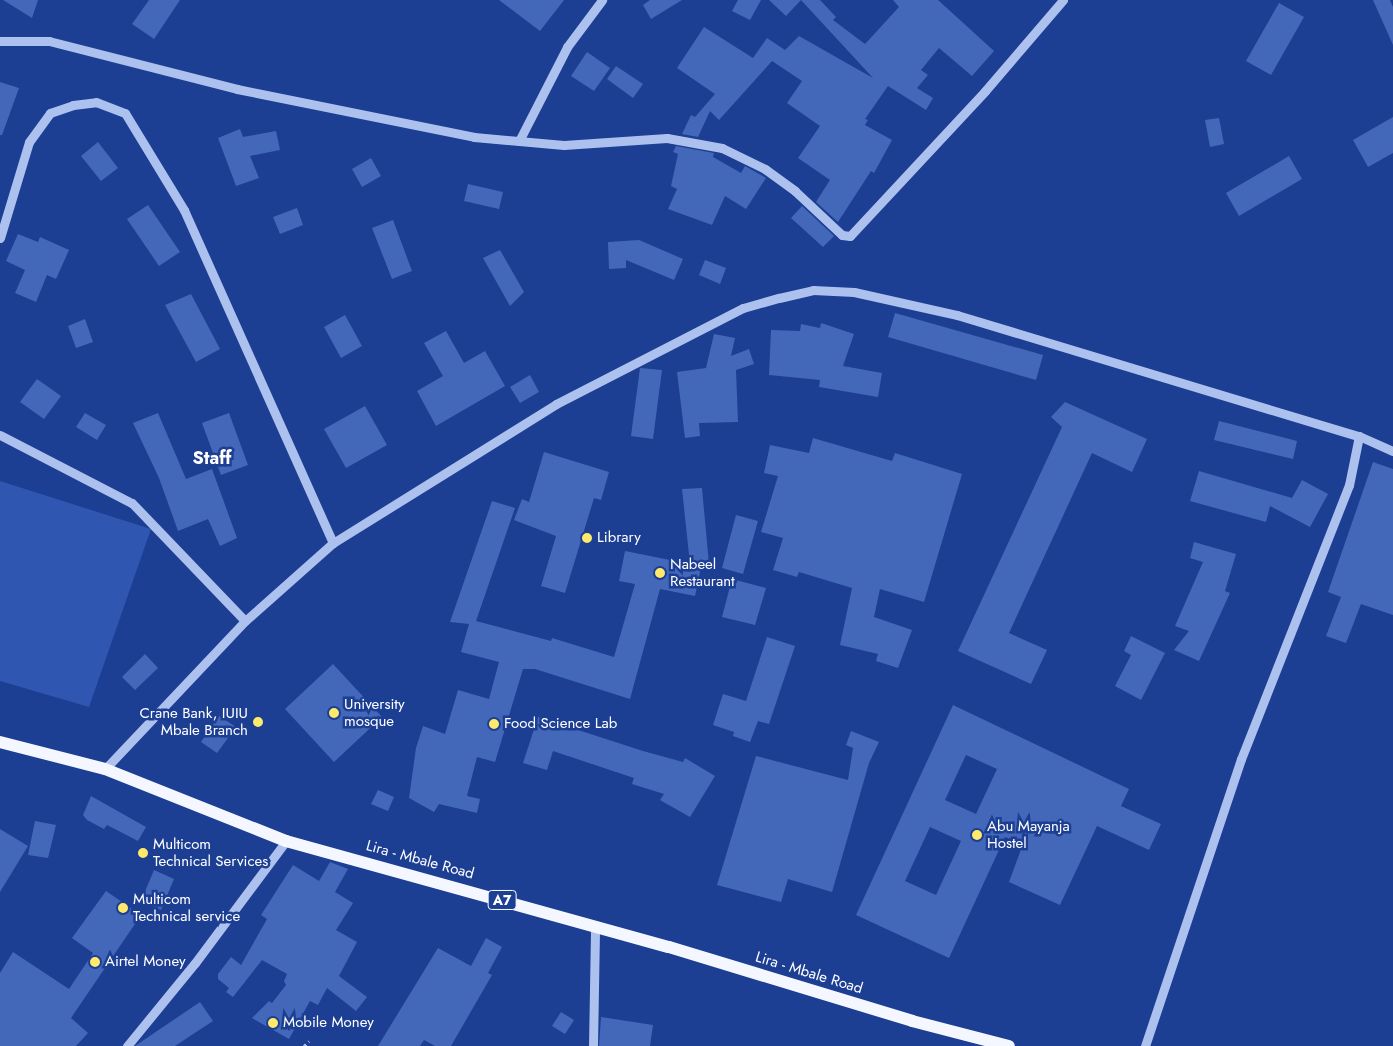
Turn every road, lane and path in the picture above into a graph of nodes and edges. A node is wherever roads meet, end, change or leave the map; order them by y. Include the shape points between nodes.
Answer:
1 (602, 0) edge
2 (1063, 0) edge
3 (0, 40) edge
4 (519, 141) junction
5 (0, 238) edge
6 (0, 435) edge
7 (1359, 436) junction
8 (1393, 451) edge
9 (333, 543) junction
10 (246, 621) junction
11 (0, 742) edge
12 (105, 769) junction
13 (286, 840) junction
14 (595, 927) junction
15 (309, 1041) dead end
16 (127, 1046) edge
17 (304, 1046) edge
18 (593, 1046) edge
19 (1009, 1046) edge
20 (1144, 1046) edge

1 - 4 street via 567,47
2 - 4 street via 985,91 850,236 842,235 795,191 765,169 722,148 666,138 564,145
3 - 4 street via 49,41 237,89 474,137
5 - 9 street via 28,142 50,114 73,105 96,102 125,113 184,210
6 - 10 street via 132,503
7 - 8 street
7 - 9 street via 956,314 854,292 813,290 743,308 556,404
7 - 20 street via 1348,485 1241,759
9 - 10 street
10 - 12 street
11 - 12 main road, Lira - Mbale Road / A7
12 - 13 main road, Lira - Mbale Road / A7
13 - 14 main road, Lira - Mbale Road / A7
13 - 16 street via 195,963
14 - 18 street
14 - 19 main road, Lira - Mbale Road / A7 via 912,1021
15 - 17 path

